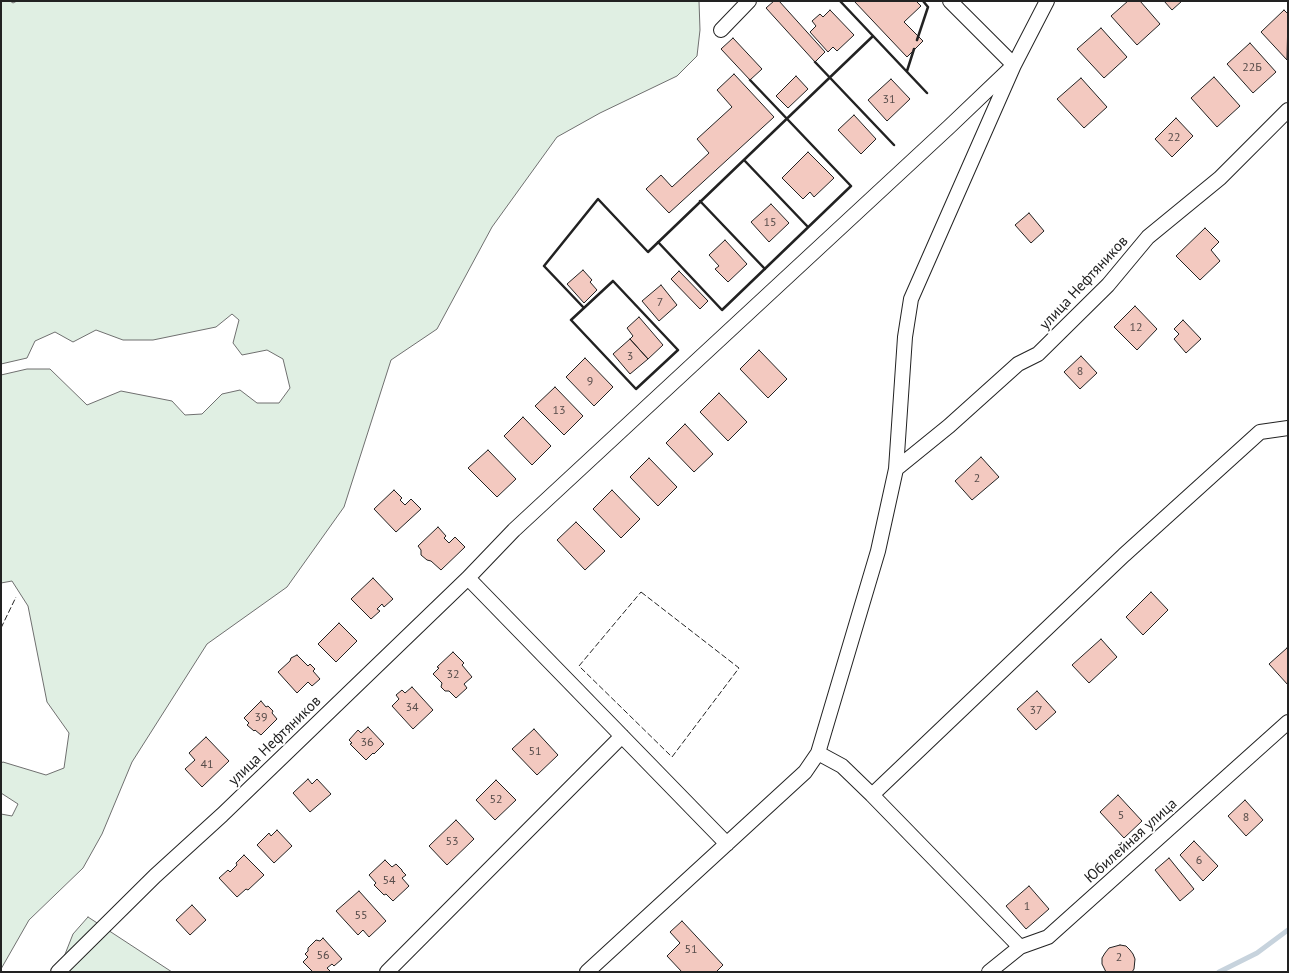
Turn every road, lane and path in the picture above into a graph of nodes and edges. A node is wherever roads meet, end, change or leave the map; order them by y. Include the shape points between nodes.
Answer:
1 (749, 1) edge
2 (950, 1) edge
3 (1048, 1) edge
4 (721, 30) dead end
5 (1014, 65) junction
6 (1288, 110) edge
7 (1288, 428) edge
8 (896, 469) junction
9 (468, 578) junction
10 (1288, 722) edge
11 (622, 736) junction
12 (818, 753) junction
13 (872, 795) junction
14 (727, 844) junction
15 (1020, 947) junction
16 (58, 972) edge
17 (387, 972) edge
18 (587, 972) edge
19 (989, 972) edge

1 - 4 street
2 - 5 street
3 - 5 street
5 - 8 street via 911,299 905,337
5 - 9 street, улица Нефтяников via 514,530
6 - 8 street, улица Нефтяников via 1220,178 1148,237 1108,285 1038,354 1018,364
7 - 13 street via 1260,432 1124,555
8 - 12 street via 878,551
9 - 11 street
9 - 16 street, улица Нефтяников
10 - 15 street, Юбилейная улица via 1048,937
11 - 14 street
11 - 17 street
12 - 13 street via 842,766
12 - 14 street via 805,772
13 - 15 street
14 - 18 street
15 - 19 street, Юбилейная улица

